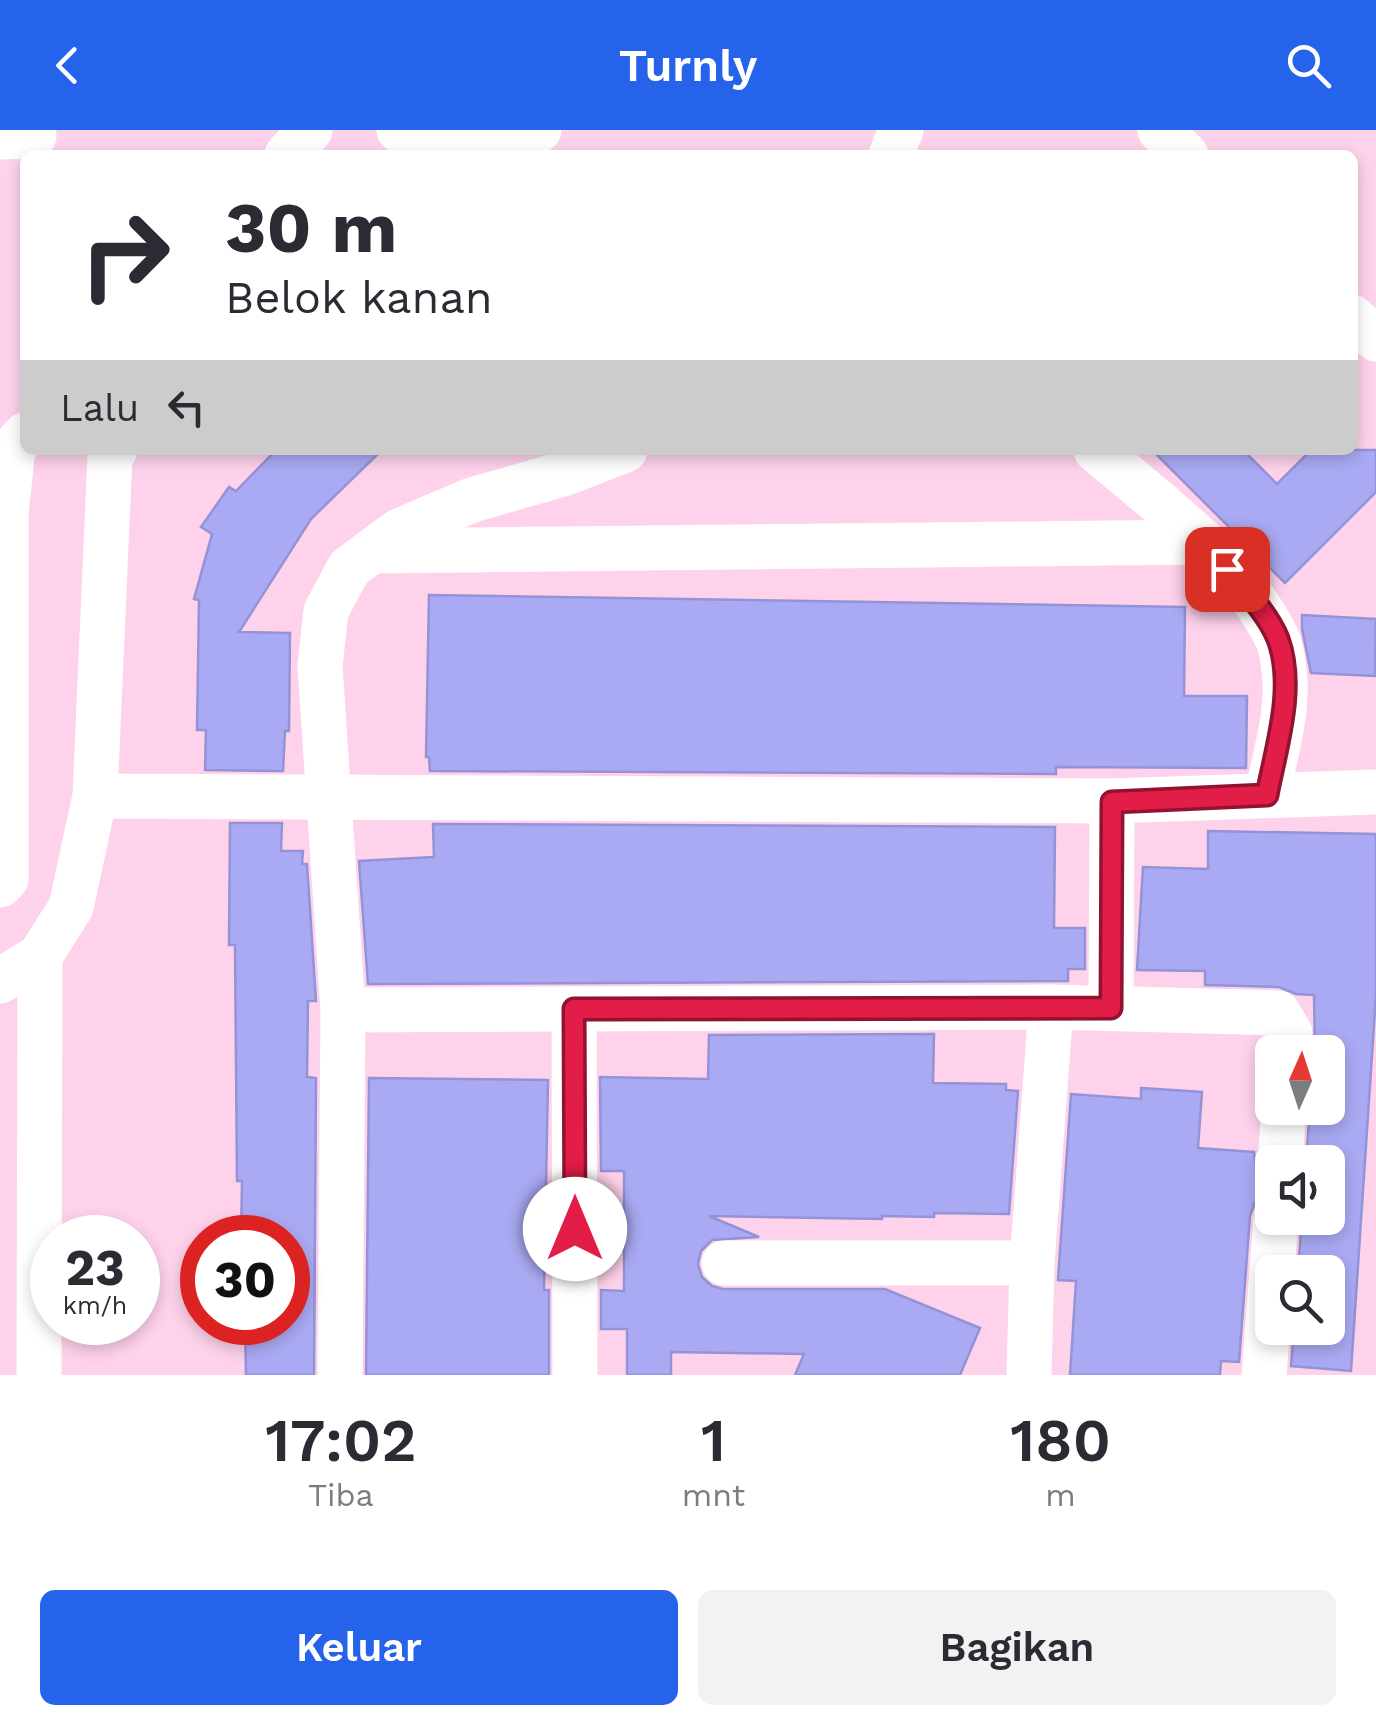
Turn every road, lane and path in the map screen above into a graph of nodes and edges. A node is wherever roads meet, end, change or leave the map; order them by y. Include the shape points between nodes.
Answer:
1 (310, 130) edge
2 (539, 130) edge
3 (1160, 130) edge
4 (407, 142) edge
5 (292, 150) edge
6 (1181, 150) edge
7 (1358, 322) edge
8 (1376, 340) edge
9 (20, 440) edge
10 (110, 455) edge
11 (612, 455) edge
12 (1102, 455) edge
13 (1204, 542) junction
14 (372, 551) junction
15 (1376, 792) edge
16 (1267, 795) junction
17 (95, 796) junction
18 (331, 799) junction
19 (1112, 802) junction
20 (0, 885) edge
21 (40, 956) junction
22 (0, 981) edge
23 (1051, 1007) junction
24 (1111, 1008) junction
25 (574, 1009) junction
26 (342, 1010) junction
27 (1290, 1035) edge
28 (1275, 1235) edge
29 (724, 1263) dead end
30 (1032, 1264) junction
31 (39, 1375) edge
32 (340, 1375) edge
33 (576, 1375) edge
34 (1029, 1375) edge
35 (1264, 1375) edge

1 - 5 street
2 - 4 street via 473,146
3 - 6 street
7 - 8 street
9 - 20 street via 13,448 6,514 6,879
10 - 17 street
11 - 14 street via 472,500 399,531
12 - 13 street
13 - 14 street
13 - 16 street via 1278,638 1284,707
14 - 18 street via 348,568 326,611 320,666
15 - 16 street
16 - 19 street
17 - 18 street
17 - 21 street via 71,906
18 - 19 street
18 - 26 street
19 - 24 street
21 - 22 street
21 - 31 street
23 - 24 street
23 - 25 street
23 - 30 street
24 - 27 street via 1278,1013
25 - 26 street
25 - 33 street
26 - 32 street
28 - 35 street
29 - 30 street
30 - 34 street

